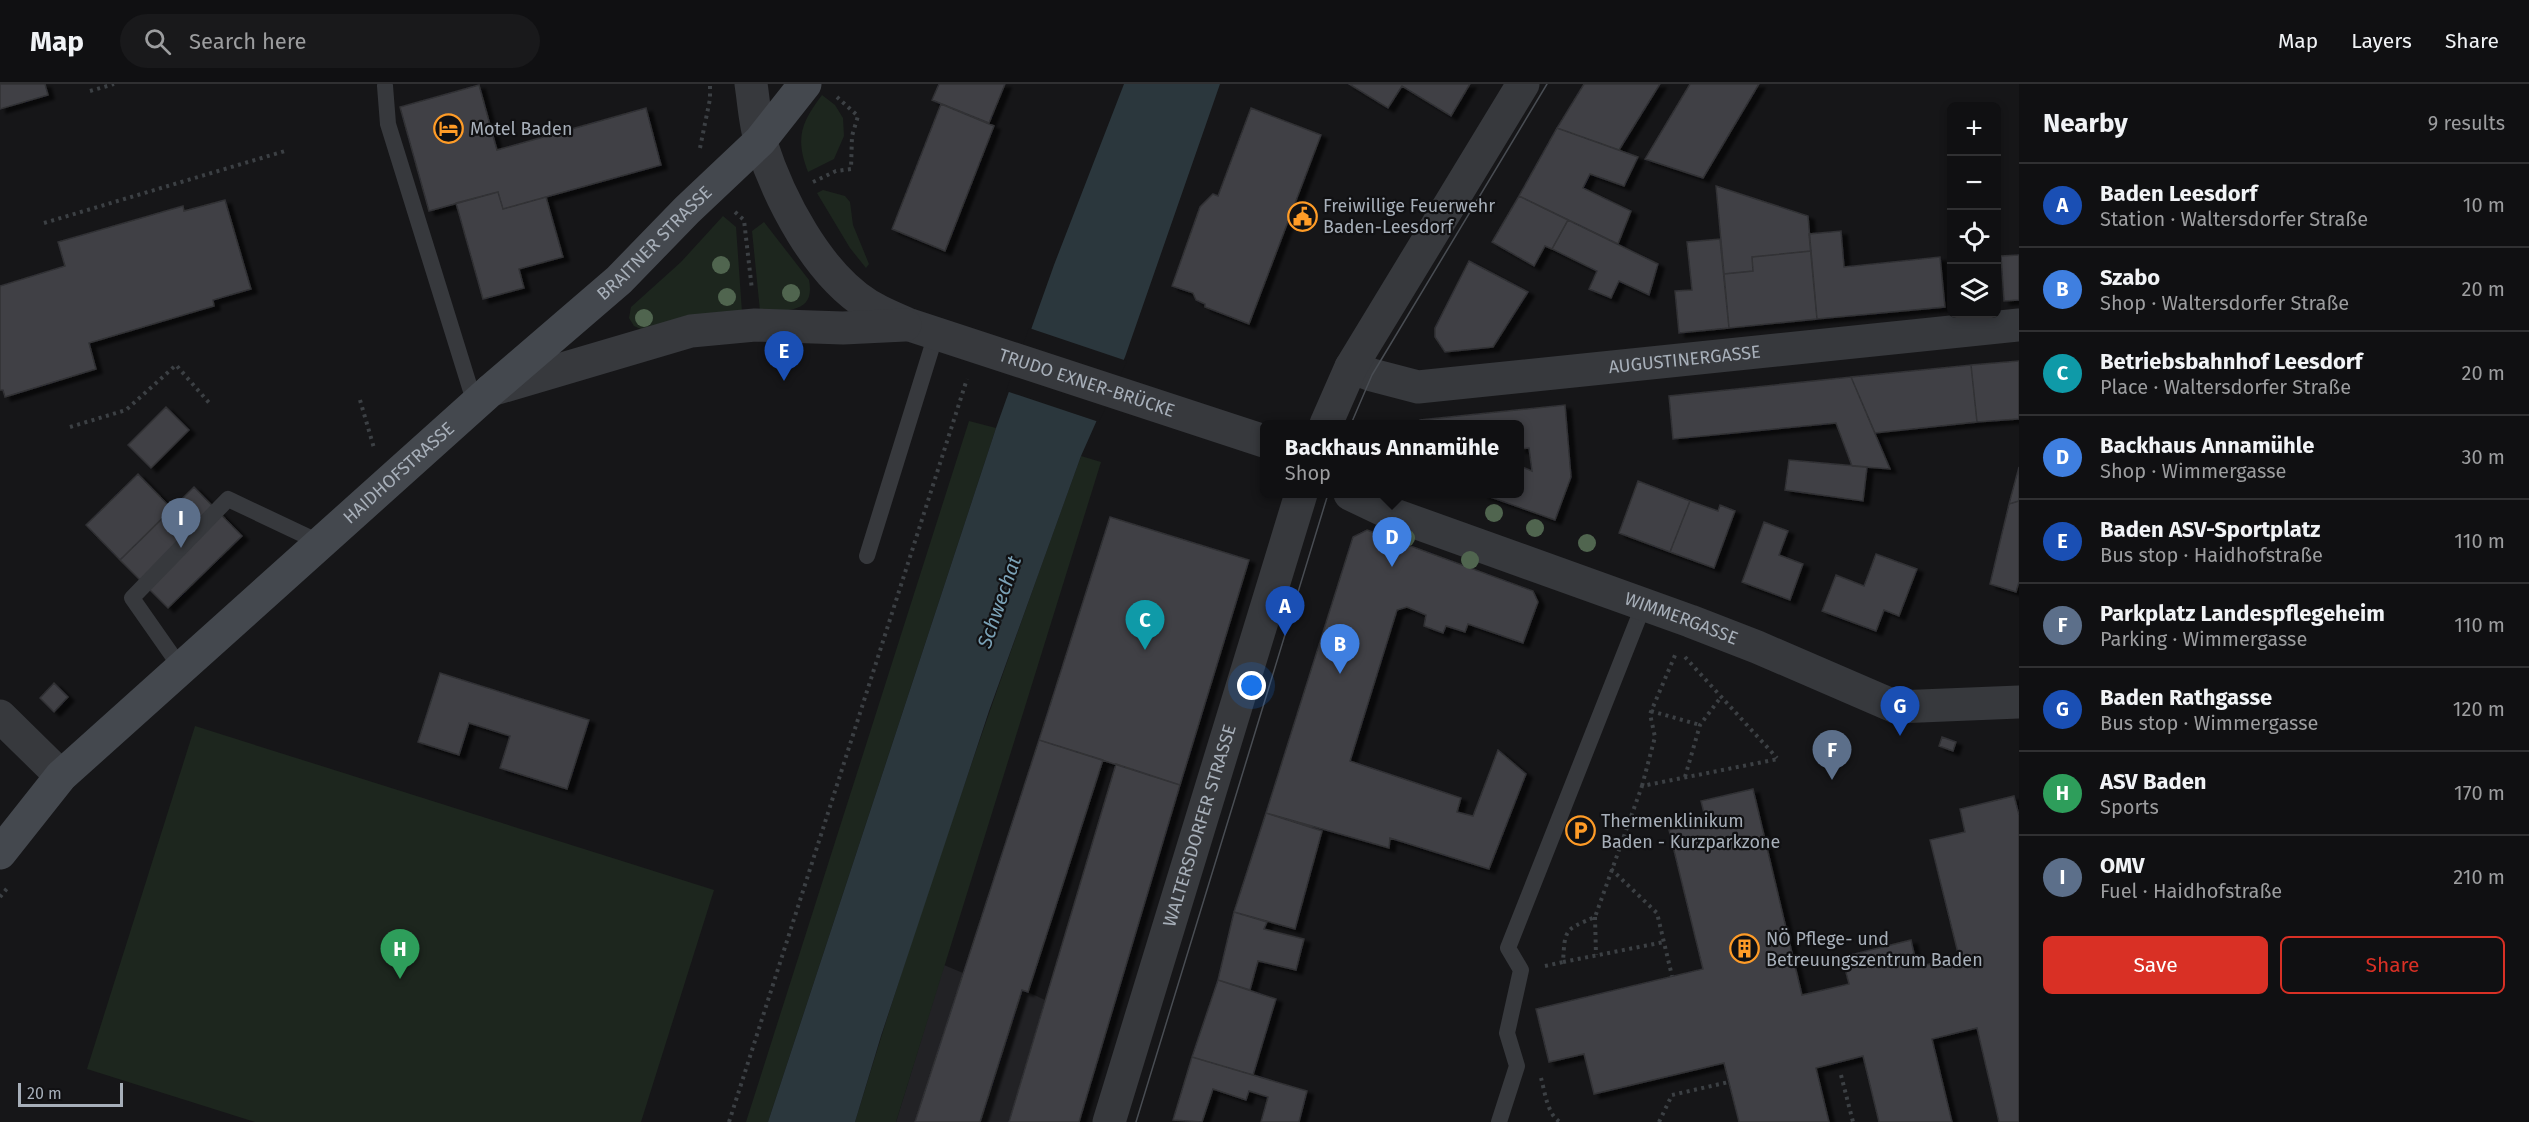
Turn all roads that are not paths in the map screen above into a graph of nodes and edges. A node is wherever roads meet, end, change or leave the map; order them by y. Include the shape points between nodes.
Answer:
1 (751, 84) edge
2 (1523, 84) edge
3 (385, 86) dead end
4 (817, 87) edge
5 (760, 141) junction
6 (2019, 325) edge
7 (923, 330) junction
8 (1352, 367) junction
9 (483, 397) junction
10 (1328, 420) edge
11 (1260, 440) edge
12 (1300, 498) edge
13 (1358, 498) edge
14 (321, 543) junction
15 (867, 556) dead end
16 (1644, 604) junction
17 (181, 668) junction
18 (2019, 702) edge
19 (0, 716) edge
20 (61, 776) junction
21 (0, 853) edge
22 (1109, 1122) edge
23 (1498, 1122) edge

1 - 5 street
2 - 8 street
3 - 9 lane via 388,124
4 - 5 main road, BRAITNER STRASSE
5 - 7 street via 783,197 805,237 833,275 868,305
5 - 9 main road, BRAITNER STRASSE via 619,280
6 - 8 street, AUGUSTINERGASSE via 1418,387
7 - 9 street, HAIDHOFSTRASSE via 755,325 691,331
7 - 11 street, TRUDO EXNER-BRÜCKE
7 - 15 lane
8 - 10 street
9 - 14 main road, HAIDHOFSTRASSE
12 - 22 street, WALTERSDORFER STRASSE
13 - 16 street, WIMMERGASSE via 1392,514
14 - 17 main road, HAIDHOFSTRASSE
14 - 17 lane via 228,499 132,598
16 - 18 street, WIMMERGASSE via 1896,707
16 - 23 lane via 1508,948 1521,970 1507,1033 1517,1066
17 - 20 main road, HAIDHOFSTRASSE
19 - 20 street
20 - 21 main road, HAIDHOFSTRASSE

